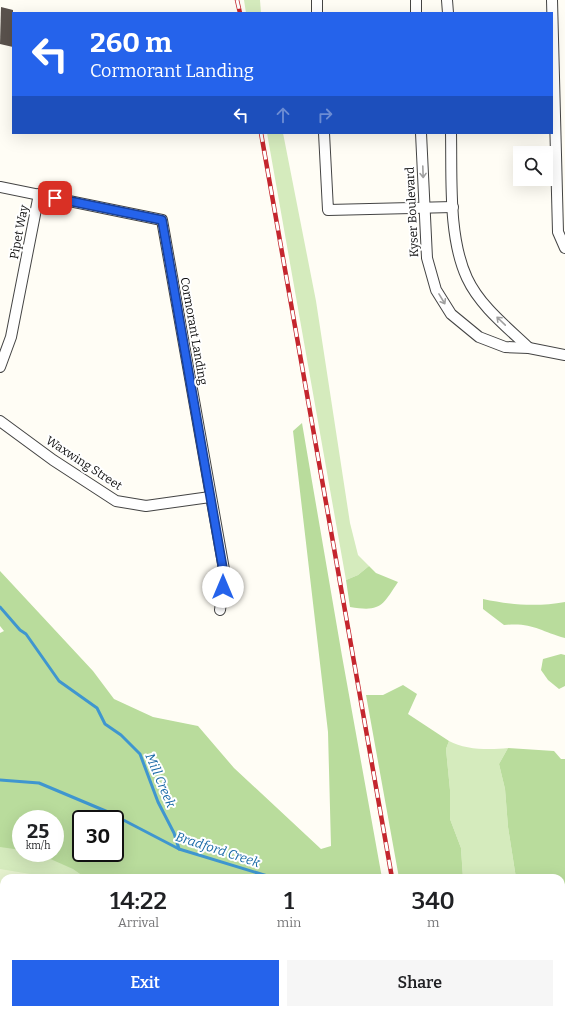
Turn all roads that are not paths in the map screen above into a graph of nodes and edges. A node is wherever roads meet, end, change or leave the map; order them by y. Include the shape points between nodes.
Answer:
1 (317, 0) edge
2 (416, 0) edge
3 (447, 0) edge
4 (552, 0) edge
5 (317, 12) edge
6 (416, 12) edge
7 (448, 12) edge
8 (552, 12) edge
9 (553, 39) edge
10 (324, 134) edge
11 (421, 134) edge
12 (451, 134) edge
13 (0, 187) edge
14 (39, 194) junction
15 (425, 206) junction
16 (453, 207) junction
17 (565, 248) edge
18 (529, 348) junction
19 (565, 355) edge
20 (0, 367) edge
21 (0, 421) edge
22 (210, 497) junction
23 (220, 610) dead end

1 - 5 street
2 - 6 street
3 - 7 street
4 - 8 street
9 - 17 street via 558,232
10 - 15 street via 328,210
11 -> 15 street, Kyser Boulevard
12 - 16 street
13 - 14 street, Cormorant Landing
14 - 20 street, Pipet Way via 11,337
14 - 22 street, Cormorant Landing via 162,220
15 - 16 street
15 -> 18 street, Kyser Boulevard via 427,258 436,290 451,314 479,337 505,347
18 -> 16 street via 484,304 467,278 457,244
18 - 19 street, Kyser Boulevard
21 - 22 street, Waxwing Street via 53,460 116,501 146,506
22 - 23 street, Cormorant Landing via 224,575

